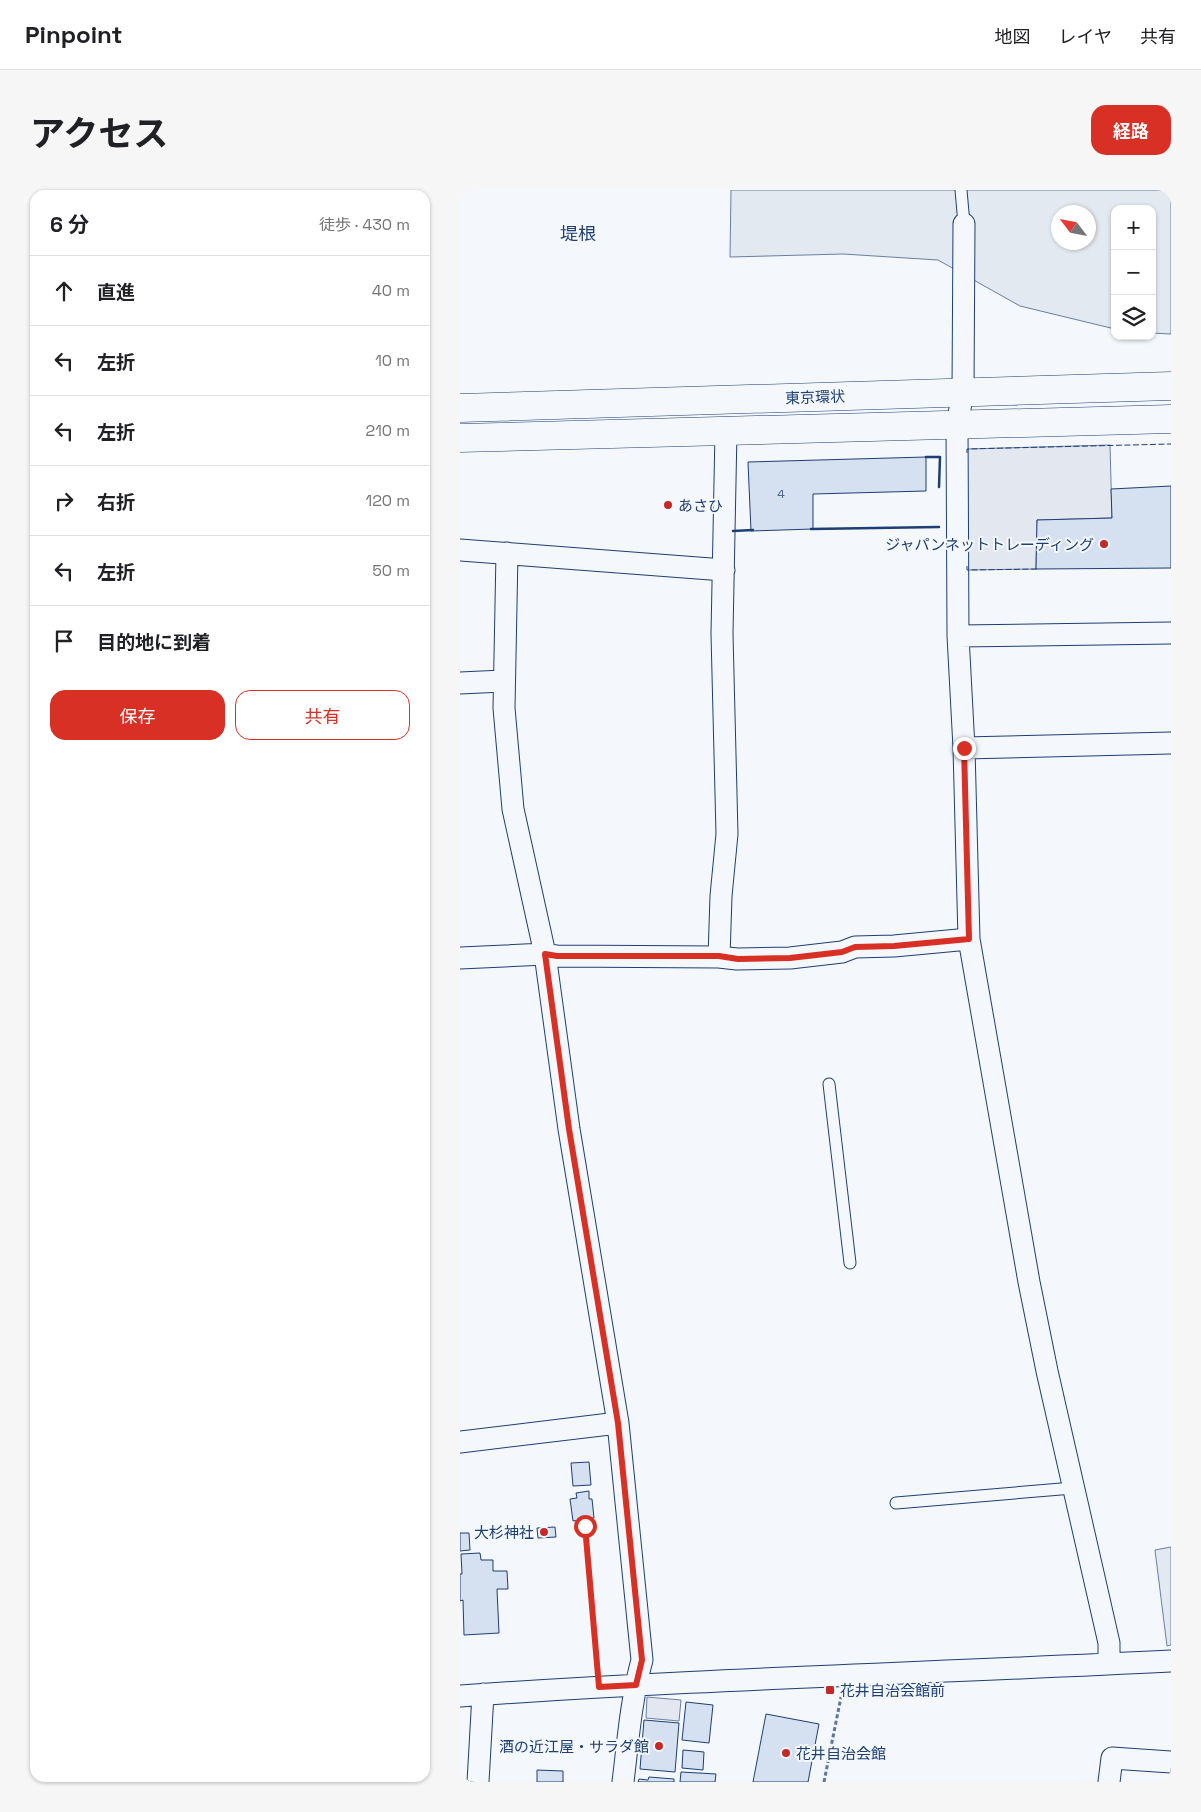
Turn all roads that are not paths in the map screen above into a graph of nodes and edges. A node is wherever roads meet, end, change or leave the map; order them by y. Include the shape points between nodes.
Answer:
1 (961, 190) edge
2 (964, 224) joint
3 (1171, 386) edge
4 (964, 392) junction
5 (460, 408) edge
6 (1171, 419) edge
7 (957, 425) junction
8 (726, 431) junction
9 (460, 438) edge
10 (460, 550) edge
11 (507, 553) junction
12 (724, 570) junction
13 (1171, 633) edge
14 (958, 636) junction
15 (503, 680) junction
16 (460, 683) edge
17 (1171, 743) edge
18 (964, 748) junction
19 (969, 939) junction
20 (545, 954) junction
21 (719, 956) junction
22 (460, 958) edge
23 (829, 1084) dead end
24 (850, 1263) dead end
25 (618, 1423) junction
26 (460, 1442) edge
27 (1073, 1488) junction
28 (896, 1503) dead end
29 (1171, 1661) edge
30 (1109, 1664) junction
31 (636, 1685) junction
32 (483, 1694) junction
33 (460, 1696) edge
34 (1171, 1762) edge
35 (478, 1782) edge
36 (623, 1782) edge
37 (1109, 1782) edge

1 - 2 lane
2 - 4 street
3 - 4 highway, 東京環状
4 - 5 highway, 東京環状
4 - 7 street
6 - 7 highway
7 - 8 highway
7 - 14 street
8 - 9 highway
8 - 12 street
10 - 11 street
11 - 12 street
11 - 15 street
12 - 21 street via 722,634 727,834
13 - 14 street
14 - 18 street
15 - 16 street
15 - 20 street via 513,808
17 - 18 street
18 - 19 street
19 - 21 street via 855,947 842,952 790,958
19 - 27 street via 1029,1282
20 - 21 street
20 - 22 street
20 - 25 street via 569,1129
23 - 24 lane
25 - 26 street
25 - 31 street via 642,1660
27 - 28 lane
27 - 30 street via 1109,1643
29 - 30 street
30 - 31 street
31 - 32 street
31 - 36 street
32 - 33 street
32 - 35 street
34 - 37 street via 1112,1758

